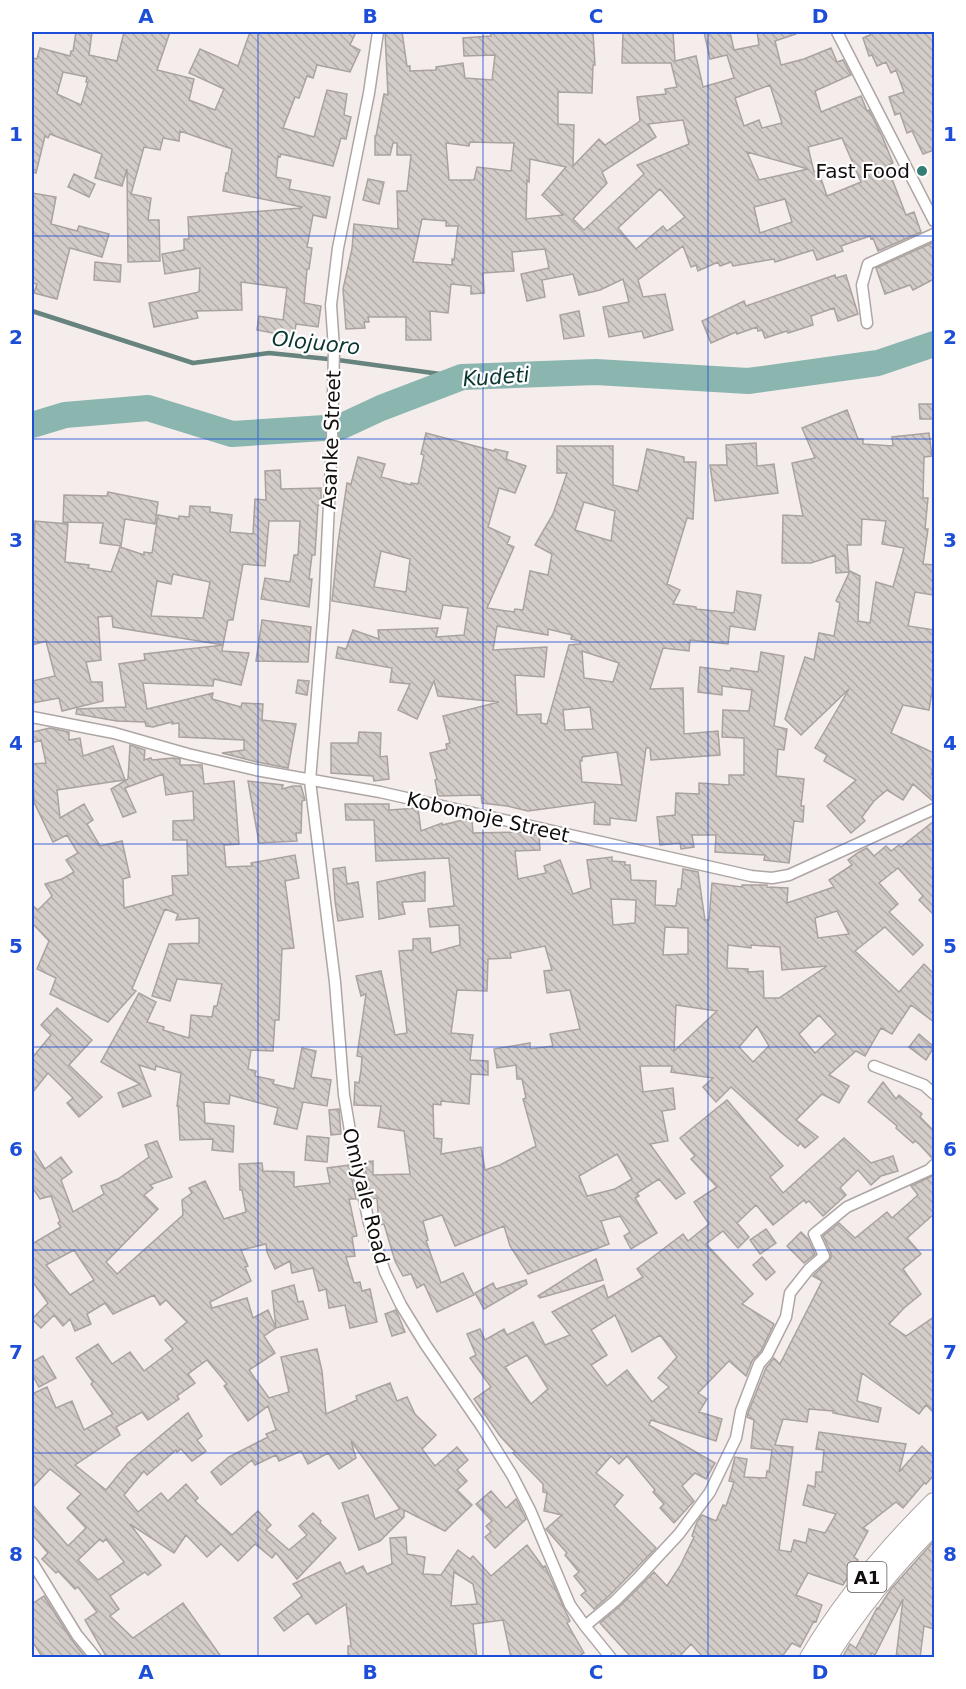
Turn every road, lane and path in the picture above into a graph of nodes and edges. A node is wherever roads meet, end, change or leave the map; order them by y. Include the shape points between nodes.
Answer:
1 (378, 32) edge
2 (837, 32) edge
3 (934, 221) edge
4 (934, 234) edge
5 (867, 323) dead end
6 (32, 717) edge
7 (310, 781) junction
8 (934, 809) edge
9 (874, 1066) dead end
10 (934, 1094) edge
11 (934, 1165) edge
12 (934, 1503) edge
13 (934, 1524) edge
14 (32, 1562) edge
15 (585, 1626) junction
16 (96, 1658) edge
17 (611, 1658) edge
18 (810, 1658) edge
19 (826, 1658) edge

1 - 7 street, Asanke Street via 331,305 332,442
2 - 3 street
4 - 5 street via 868,264 862,285
6 - 7 street, Kobomoje Street
7 - 8 street, Kobomoje Street via 380,792 772,878 789,875
7 - 15 street, Omiyale Road via 335,982 344,1095 369,1222 385,1272 425,1344 512,1475 570,1605
9 - 10 street via 924,1085
11 - 15 street via 848,1207 814,1234 824,1257 790,1293 786,1317 759,1364 741,1411 736,1438 710,1492 679,1534 639,1577
12 - 18 highway, A1 via 835,1617
13 - 19 highway, A1 via 887,1574
14 - 16 street via 77,1635
15 - 17 street, Omiyale Road

